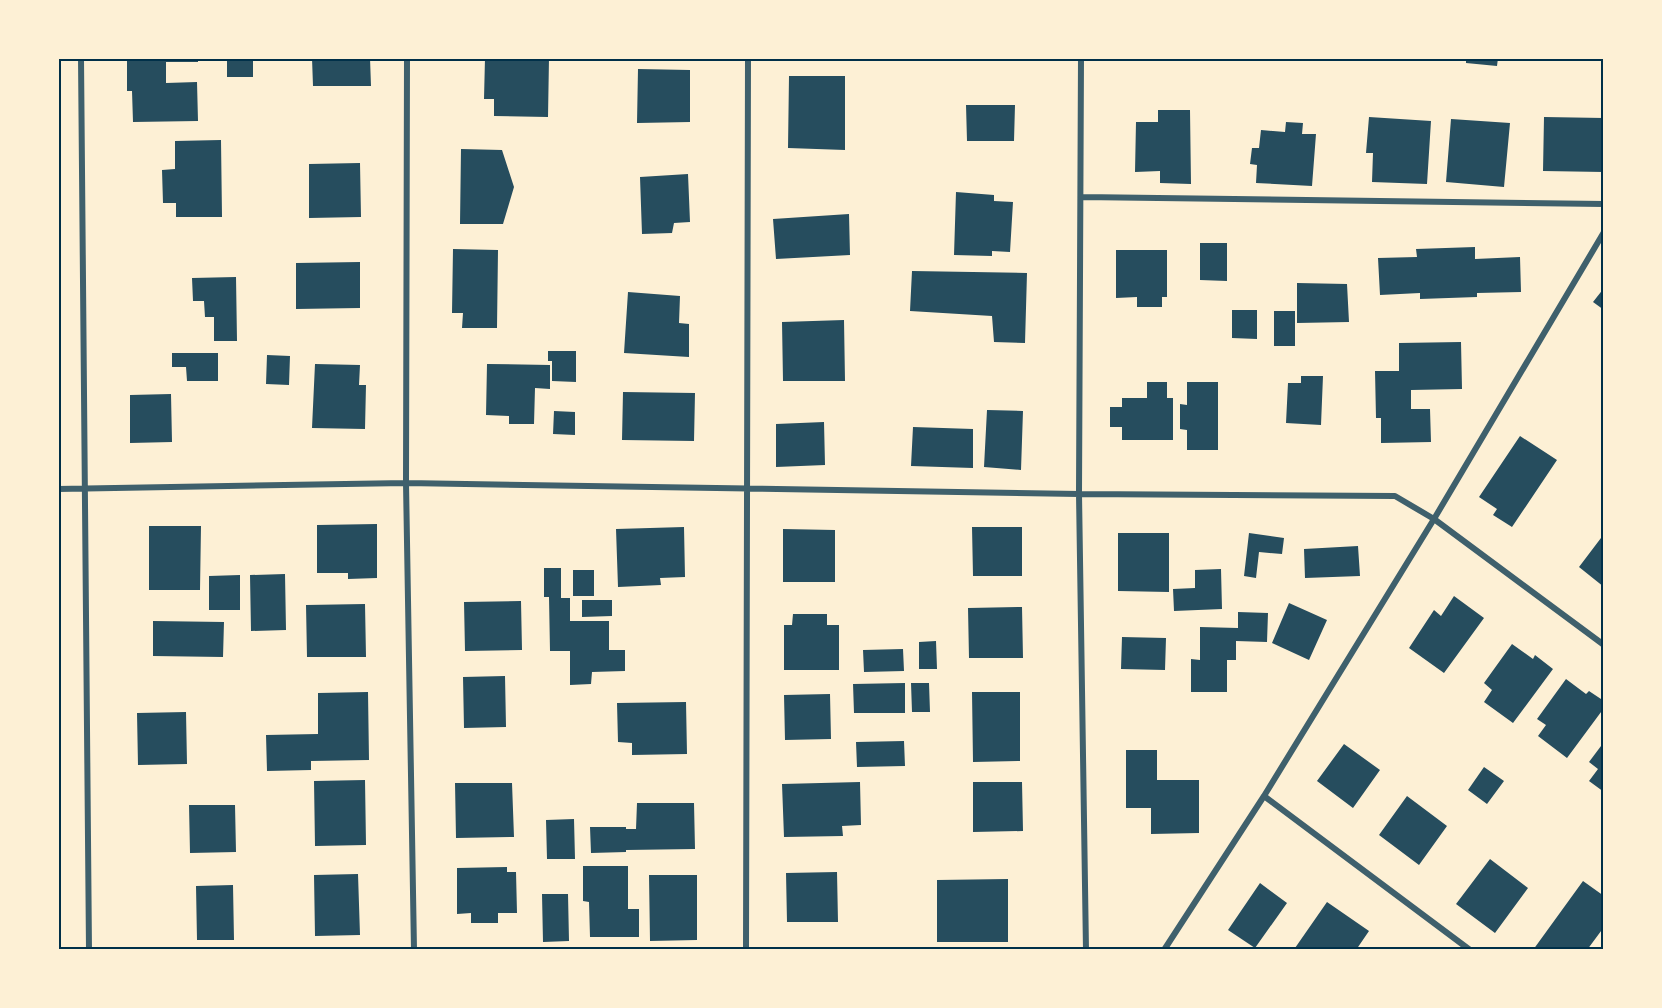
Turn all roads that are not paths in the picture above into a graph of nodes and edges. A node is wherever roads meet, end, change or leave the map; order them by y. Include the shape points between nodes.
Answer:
1 (81, 58) edge
2 (407, 58) edge
3 (748, 58) edge
4 (1082, 58) edge
5 (1082, 197) junction
6 (1604, 204) edge
7 (1604, 232) edge
8 (406, 483) junction
9 (746, 488) junction
10 (58, 489) edge
11 (86, 489) junction
12 (1079, 494) junction
13 (1434, 519) junction
14 (1604, 645) edge
15 (1264, 796) junction
16 (89, 950) edge
17 (414, 950) edge
18 (746, 950) edge
19 (1086, 950) edge
20 (1164, 950) edge
21 (1470, 950) edge

1 - 11 street
2 - 8 street
3 - 9 street
4 - 5 street
5 - 6 street
5 - 12 street
7 - 13 street
8 - 9 street
8 - 11 street
8 - 17 street
9 - 12 street
9 - 18 street
10 - 11 street
11 - 16 street
12 - 13 street via 1395,495
12 - 19 street
13 - 14 street
13 - 15 street
15 - 20 street
15 - 21 street

